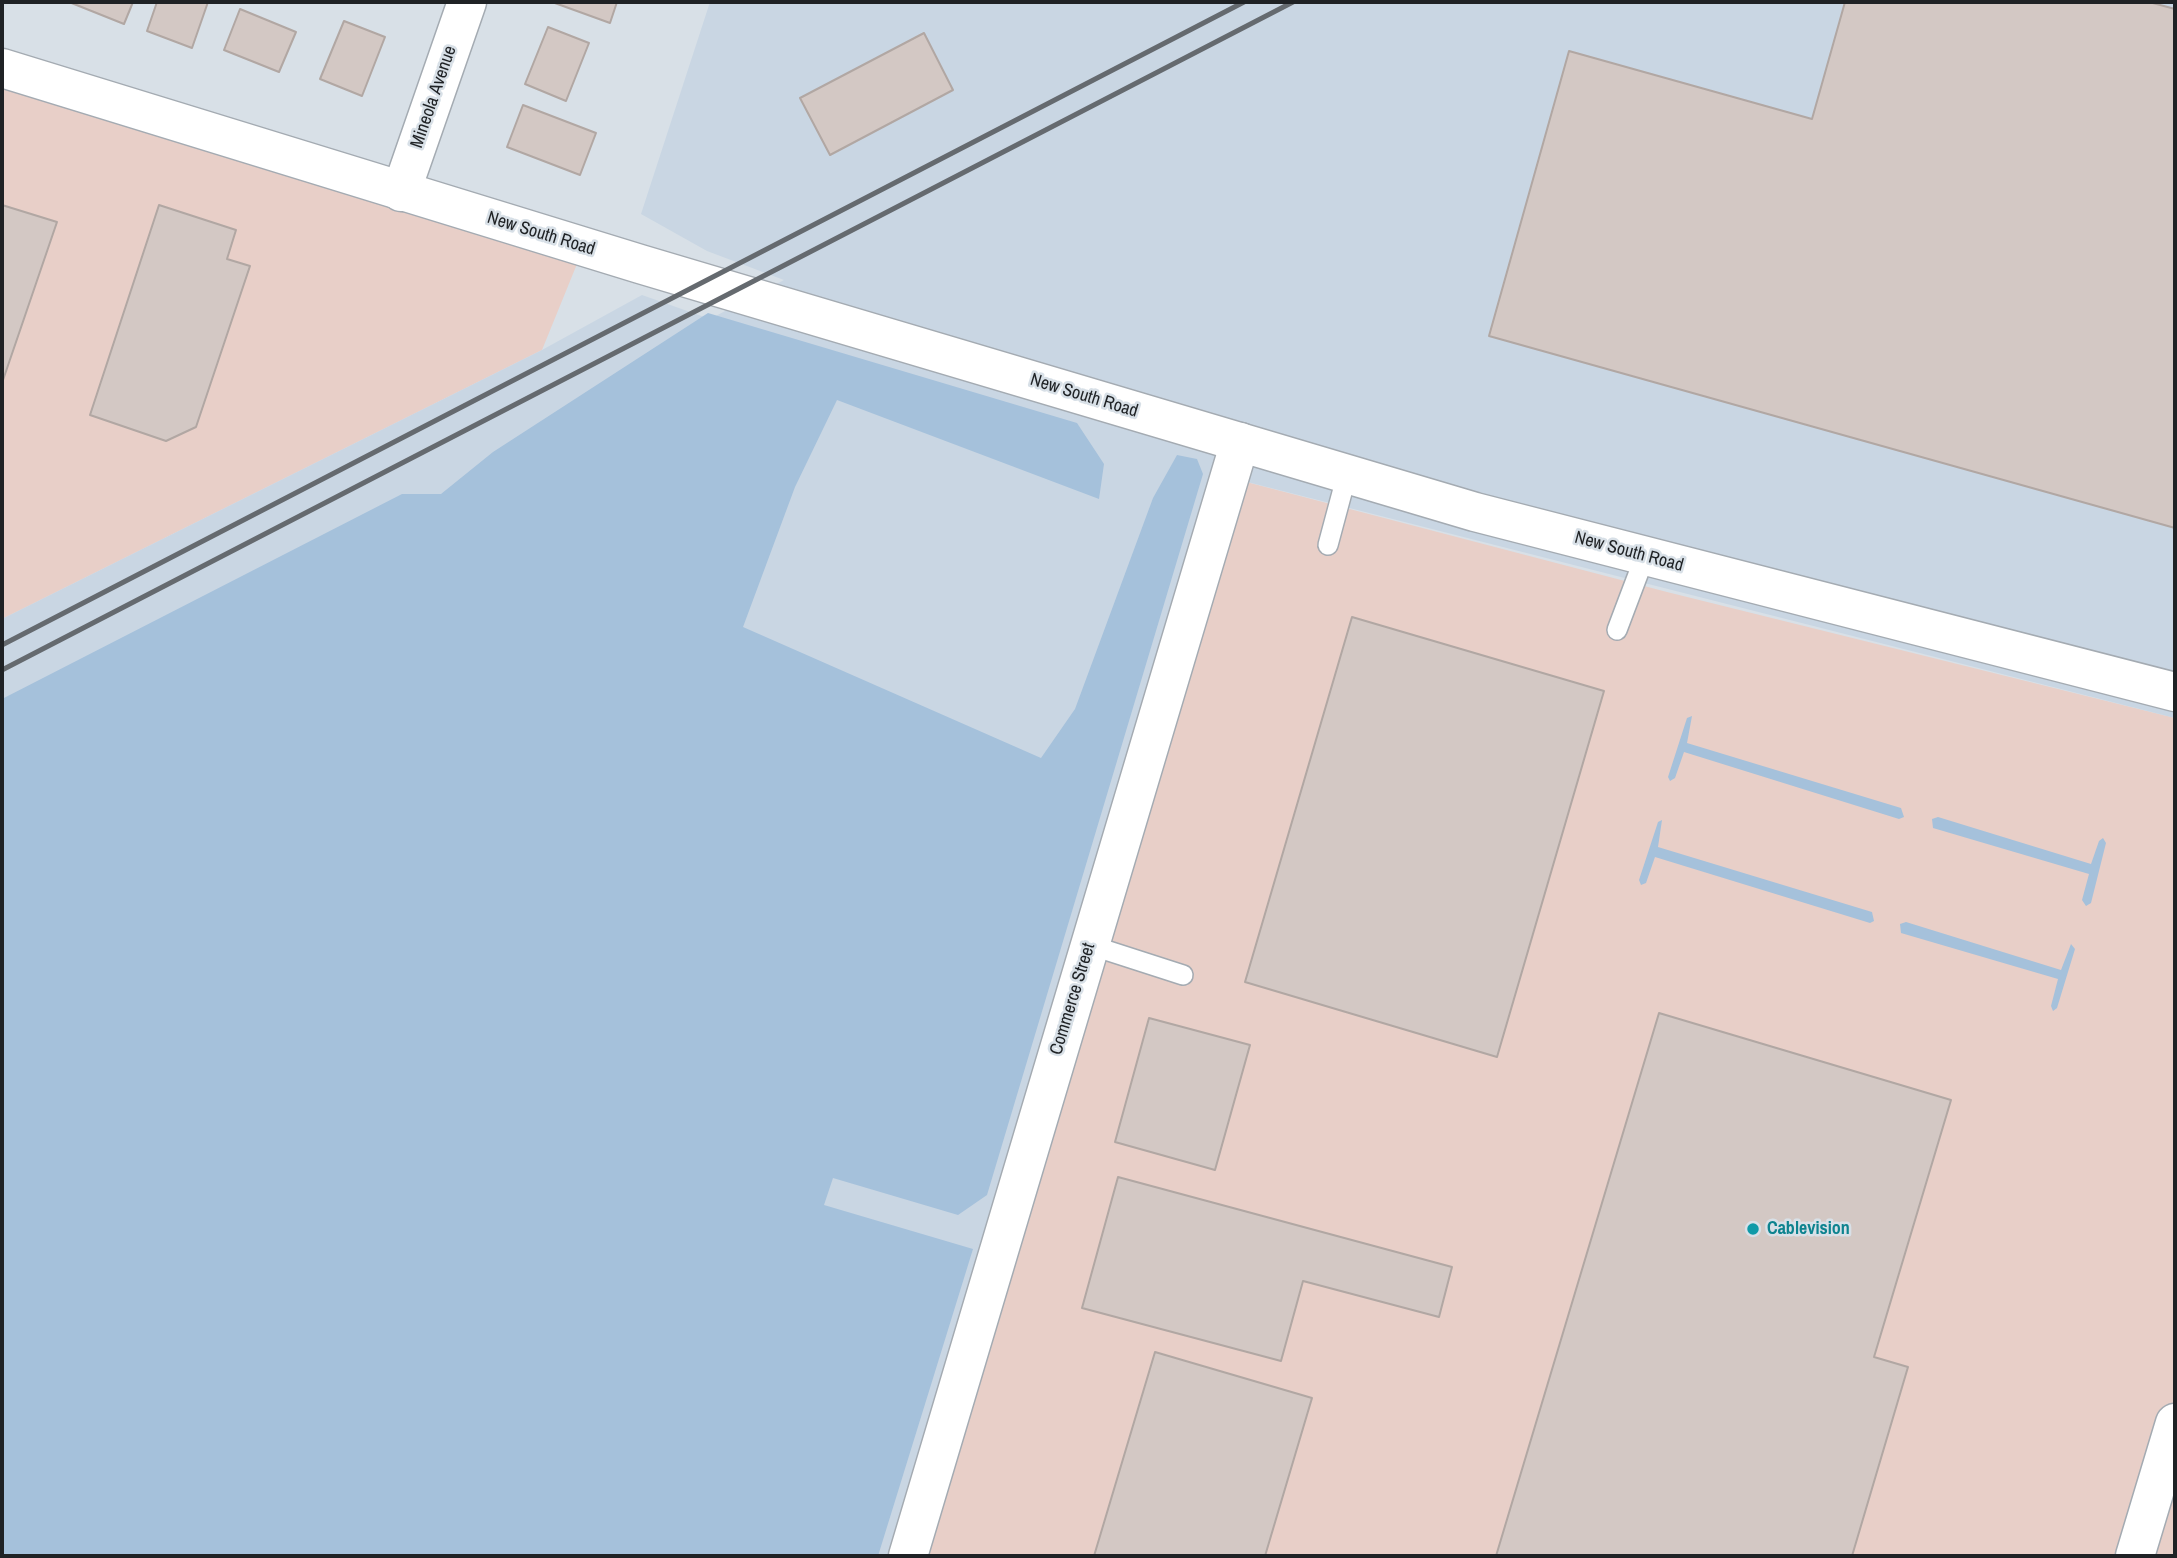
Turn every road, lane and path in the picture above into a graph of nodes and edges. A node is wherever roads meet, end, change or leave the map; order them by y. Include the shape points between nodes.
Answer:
1 (467, 2) edge
2 (2, 68) edge
3 (401, 192) junction
4 (1240, 442) junction
5 (1347, 474) junction
6 (1328, 545) dead end
7 (1645, 556) junction
8 (1617, 630) dead end
9 (2175, 692) edge
10 (1090, 945) junction
11 (1183, 975) dead end
12 (2175, 1423) edge
13 (908, 1556) edge
14 (2135, 1556) edge

1 - 3 street, Mineola Avenue
2 - 3 street, New South Road
3 - 4 street, New South Road
4 - 5 street, New South Road
4 - 10 street, Commerce Street
5 - 6 lane
5 - 7 street, New South Road
7 - 8 lane
7 - 9 street, New South Road
10 - 11 lane
10 - 13 street, Commerce Street
12 - 14 street

